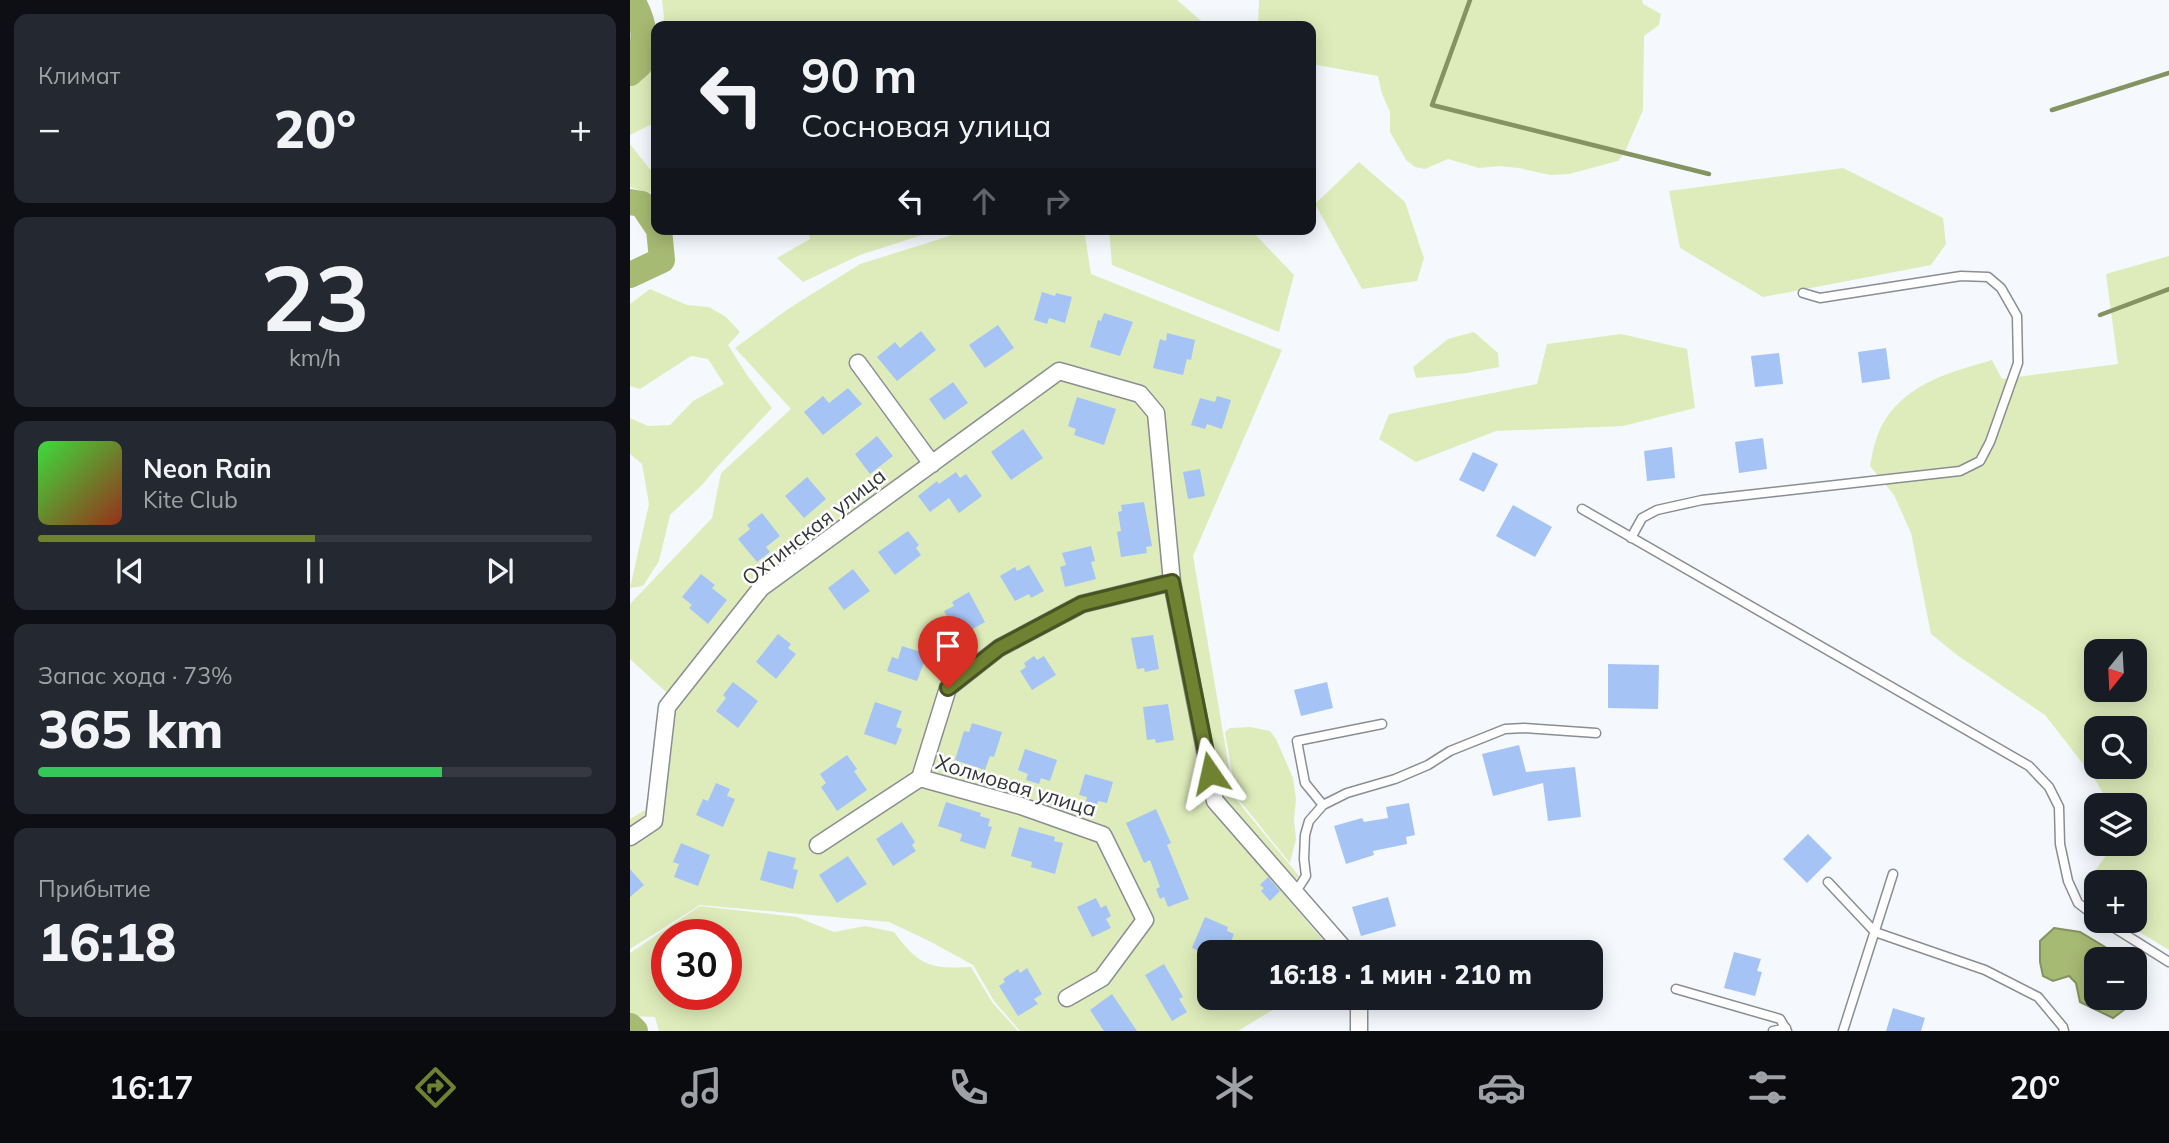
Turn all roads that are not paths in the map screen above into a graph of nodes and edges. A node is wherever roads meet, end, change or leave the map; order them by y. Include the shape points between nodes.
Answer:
1 (1802, 293) dead end
2 (858, 363) dead end
3 (932, 464) junction
4 (1582, 509) dead end
5 (1631, 538) junction
6 (1172, 582) junction
7 (1382, 724) dead end
8 (1596, 733) dead end
9 (920, 778) junction
10 (1323, 805) junction
11 (630, 837) edge
12 (818, 845) dead end
13 (1893, 874) dead end
14 (1828, 882) dead end
15 (1292, 889) junction
16 (2084, 908) edge
17 (1875, 932) junction
18 (2123, 933) edge
19 (1337, 940) edge
20 (2169, 962) edge
21 (1676, 989) dead end
22 (1066, 999) dead end
23 (1359, 1010) edge
24 (1786, 1029) edge
25 (1359, 1031) edge
26 (1773, 1031) edge
27 (1843, 1031) edge
28 (2064, 1031) edge

1 - 5 lane via 1820,298 1961,276 1988,277 2001,288 2017,316 2018,363 1980,461 1960,471 1657,510 1642,518
2 - 3 street
3 - 6 street, Охтинская улица via 1059,372 1140,394 1156,413
3 - 11 street, Охтинская улица via 761,588 705,657 667,707 654,821
4 - 5 lane
5 - 16 lane via 2029,766 2049,786 2059,807 2068,881
6 - 9 street via 1082,604 999,648 948,688
6 - 15 street via 1215,801
7 - 10 lane via 1297,741 1305,783
8 - 10 lane via 1505,729 1395,779
9 - 12 street
9 - 22 street, Холмовая улица via 1104,835 1145,920 1102,978
10 - 15 lane via 1309,821 1305,835 1306,876
13 - 17 lane
14 - 17 lane
15 - 19 street
17 - 27 lane
17 - 28 lane via 1985,970 2038,997
18 - 20 lane
21 - 24 lane via 1780,1019
23 - 25 street
24 - 26 lane

